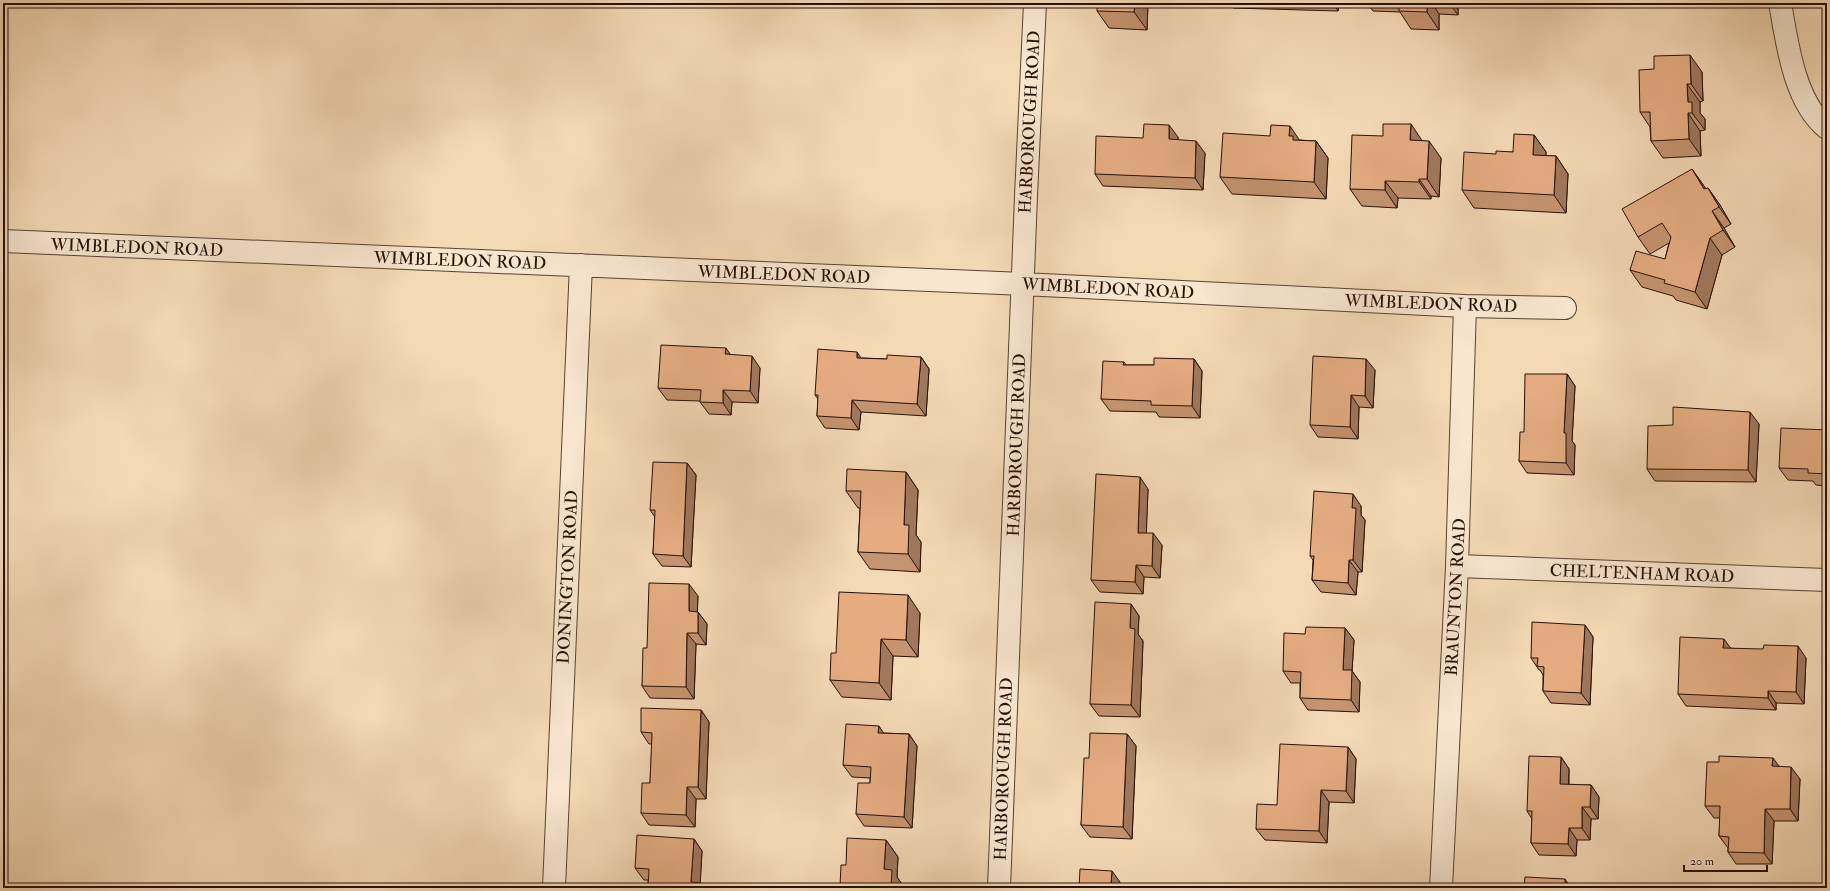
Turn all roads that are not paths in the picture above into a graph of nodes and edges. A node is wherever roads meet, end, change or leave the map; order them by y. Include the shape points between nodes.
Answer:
1 (1035, 3) edge
2 (1780, 3) edge
3 (1827, 128) edge
4 (3, 241) edge
5 (581, 265) junction
6 (1023, 284) junction
7 (1465, 306) junction
8 (1565, 308) dead end
9 (1457, 566) junction
10 (1827, 580) edge
11 (554, 888) edge
12 (999, 888) edge
13 (1441, 888) edge

1 - 6 street, HARBOROUGH ROAD
2 - 3 street via 1787,44 1800,88 1809,108
4 - 5 street, WIMBLEDON ROAD
5 - 6 street, WIMBLEDON ROAD
5 - 11 street, DONINGTON ROAD
6 - 7 street, WIMBLEDON ROAD
6 - 12 street, HARBOROUGH ROAD
7 - 8 street, WIMBLEDON ROAD
7 - 9 street, BRAUNTON ROAD
9 - 10 street, CHELTENHAM ROAD
9 - 13 street, BRAUNTON ROAD

